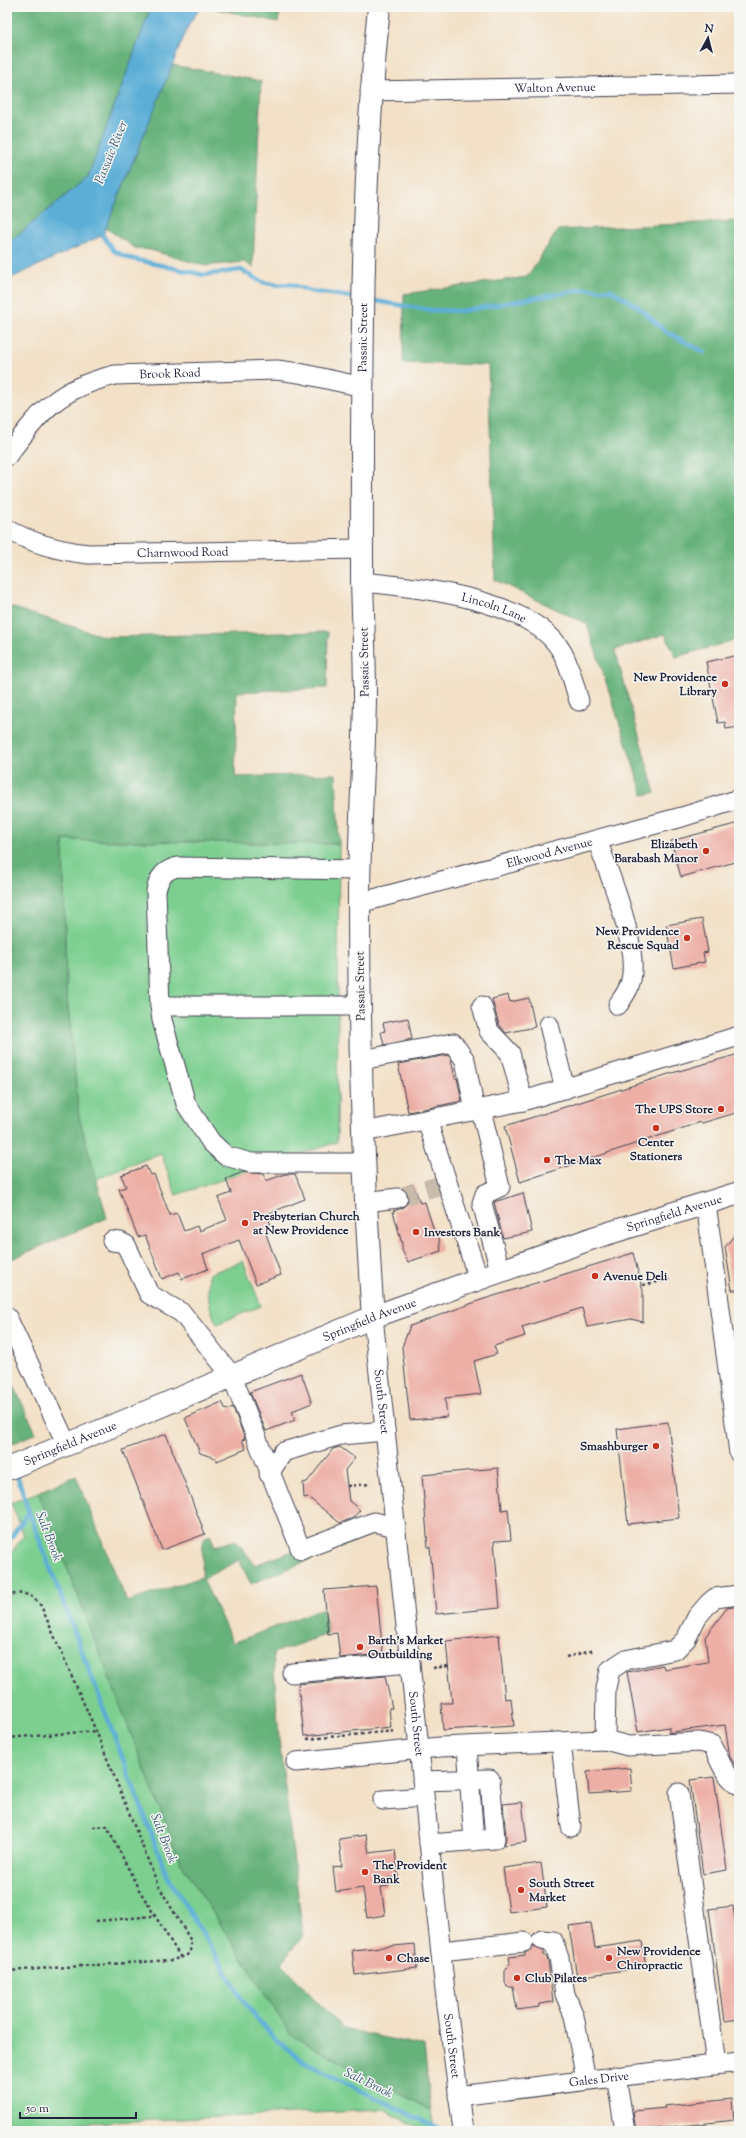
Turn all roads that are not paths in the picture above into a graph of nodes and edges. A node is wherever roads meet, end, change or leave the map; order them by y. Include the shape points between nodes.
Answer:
1 (379, 7) edge
2 (739, 84) edge
3 (370, 91) junction
4 (363, 387) junction
5 (7, 456) edge
6 (7, 529) edge
7 (363, 549) junction
8 (362, 582) junction
9 (579, 701) dead end
10 (739, 799) edge
11 (596, 840) junction
12 (359, 870) junction
13 (359, 903) junction
14 (618, 1005) dead end
15 (160, 1006) junction
16 (361, 1006) junction
17 (482, 1006) dead end
18 (549, 1025) dead end
19 (739, 1036) edge
20 (361, 1060) junction
21 (565, 1089) junction
22 (523, 1101) junction
23 (478, 1111) junction
24 (427, 1120) junction
25 (363, 1132) junction
26 (363, 1163) junction
27 (739, 1192) edge
28 (395, 1198) tunnel mouth
29 (365, 1202) junction
30 (706, 1203) junction
31 (112, 1241) dead end
32 (500, 1270) junction
33 (478, 1278) junction
34 (373, 1316) junction
35 (7, 1317) edge
36 (232, 1376) junction
37 (385, 1431) junction
38 (67, 1445) junction
39 (739, 1453) edge
40 (7, 1469) edge
41 (269, 1474) junction
42 (396, 1527) junction
43 (739, 1594) edge
44 (410, 1663) junction
45 (292, 1673) dead end
46 (605, 1740) junction
47 (561, 1743) junction
48 (467, 1747) junction
49 (419, 1750) junction
50 (296, 1762) dead end
51 (468, 1779) junction
52 (739, 1785) edge
53 (423, 1789) junction
54 (679, 1793) dead end
55 (383, 1800) dead end
56 (571, 1827) dead end
57 (429, 1844) junction
58 (441, 1951) junction
59 (739, 2062) edge
60 (716, 2064) junction
61 (616, 2076) junction
62 (586, 2080) junction
63 (459, 2102) junction
64 (463, 2131) edge
65 (625, 2131) edge

1 - 3 main road, Passaic Street
2 - 3 street, Walton Avenue
3 - 4 main road, Passaic Street via 366,167
4 - 5 street, Brook Road via 277,370 115,375 89,381 54,400 35,419
4 - 7 main road, Passaic Street
6 - 7 street, Charnwood Road via 51,548 89,554
7 - 8 main road, Passaic Street
8 - 9 street, Lincoln Lane via 399,585 465,598 501,608 524,618 546,632 562,651
8 - 12 main road, Passaic Street via 365,696
10 - 11 street, Elkwood Avenue
11 - 13 street, Elkwood Avenue
11 - 14 street via 623,918 632,959 630,984
12 - 13 main road, Passaic Street
12 - 15 street via 178,867 169,869 158,881 156,891
13 - 16 main road, Passaic Street
15 - 16 street
15 - 26 street via 186,1104 211,1142 226,1156 251,1163
16 - 20 main road, Passaic Street
17 - 22 street via 488,1031 510,1053
18 - 21 street
19 - 21 street
20 - 23 street via 453,1043 464,1060
20 - 25 main road, Passaic Street
21 - 22 street
22 - 23 street
23 - 24 street
23 - 32 street via 500,1187 485,1194 482,1203
24 - 25 street
24 - 33 street
25 - 26 main road, Passaic Street
26 - 29 main road, Passaic Street
27 - 30 main road, Springfield Avenue
28 - 29 street
29 - 34 main road, Passaic Street
30 - 32 main road, Springfield Avenue
30 - 39 street
31 - 36 street via 126,1245 149,1294 182,1313
32 - 33 main road, Springfield Avenue
33 - 34 main road, Springfield Avenue
34 - 36 main road, Springfield Avenue
34 - 37 street, South Street
35 - 38 street
36 - 38 main road, Springfield Avenue
36 - 41 street
37 - 41 street via 341,1435 283,1452
37 - 42 street, South Street
38 - 40 main road, Springfield Avenue
41 - 42 street via 301,1550 374,1522
42 - 44 street, South Street
43 - 46 street via 715,1598 709,1602 697,1617 686,1639 675,1650 625,1660 610,1670 606,1688
44 - 45 street
44 - 49 street, South Street
46 - 47 street
46 - 52 street via 628,1746 699,1742 712,1746 719,1757 722,1769 730,1780
47 - 48 street
47 - 56 street
48 - 49 street
48 - 51 street
49 - 50 street
49 - 53 street, South Street
51 - 53 street
51 - 57 street via 490,1779 495,1839
53 - 55 street
53 - 57 street, South Street
54 - 60 street
57 - 58 street, South Street
58 - 62 street via 553,1941 559,1958 564,1994 574,2016
58 - 63 street, South Street
59 - 60 street, Gales Drive
60 - 61 street, Gales Drive
61 - 62 street, Gales Drive
61 - 65 street
62 - 63 street, Gales Drive
63 - 64 street, South Street

